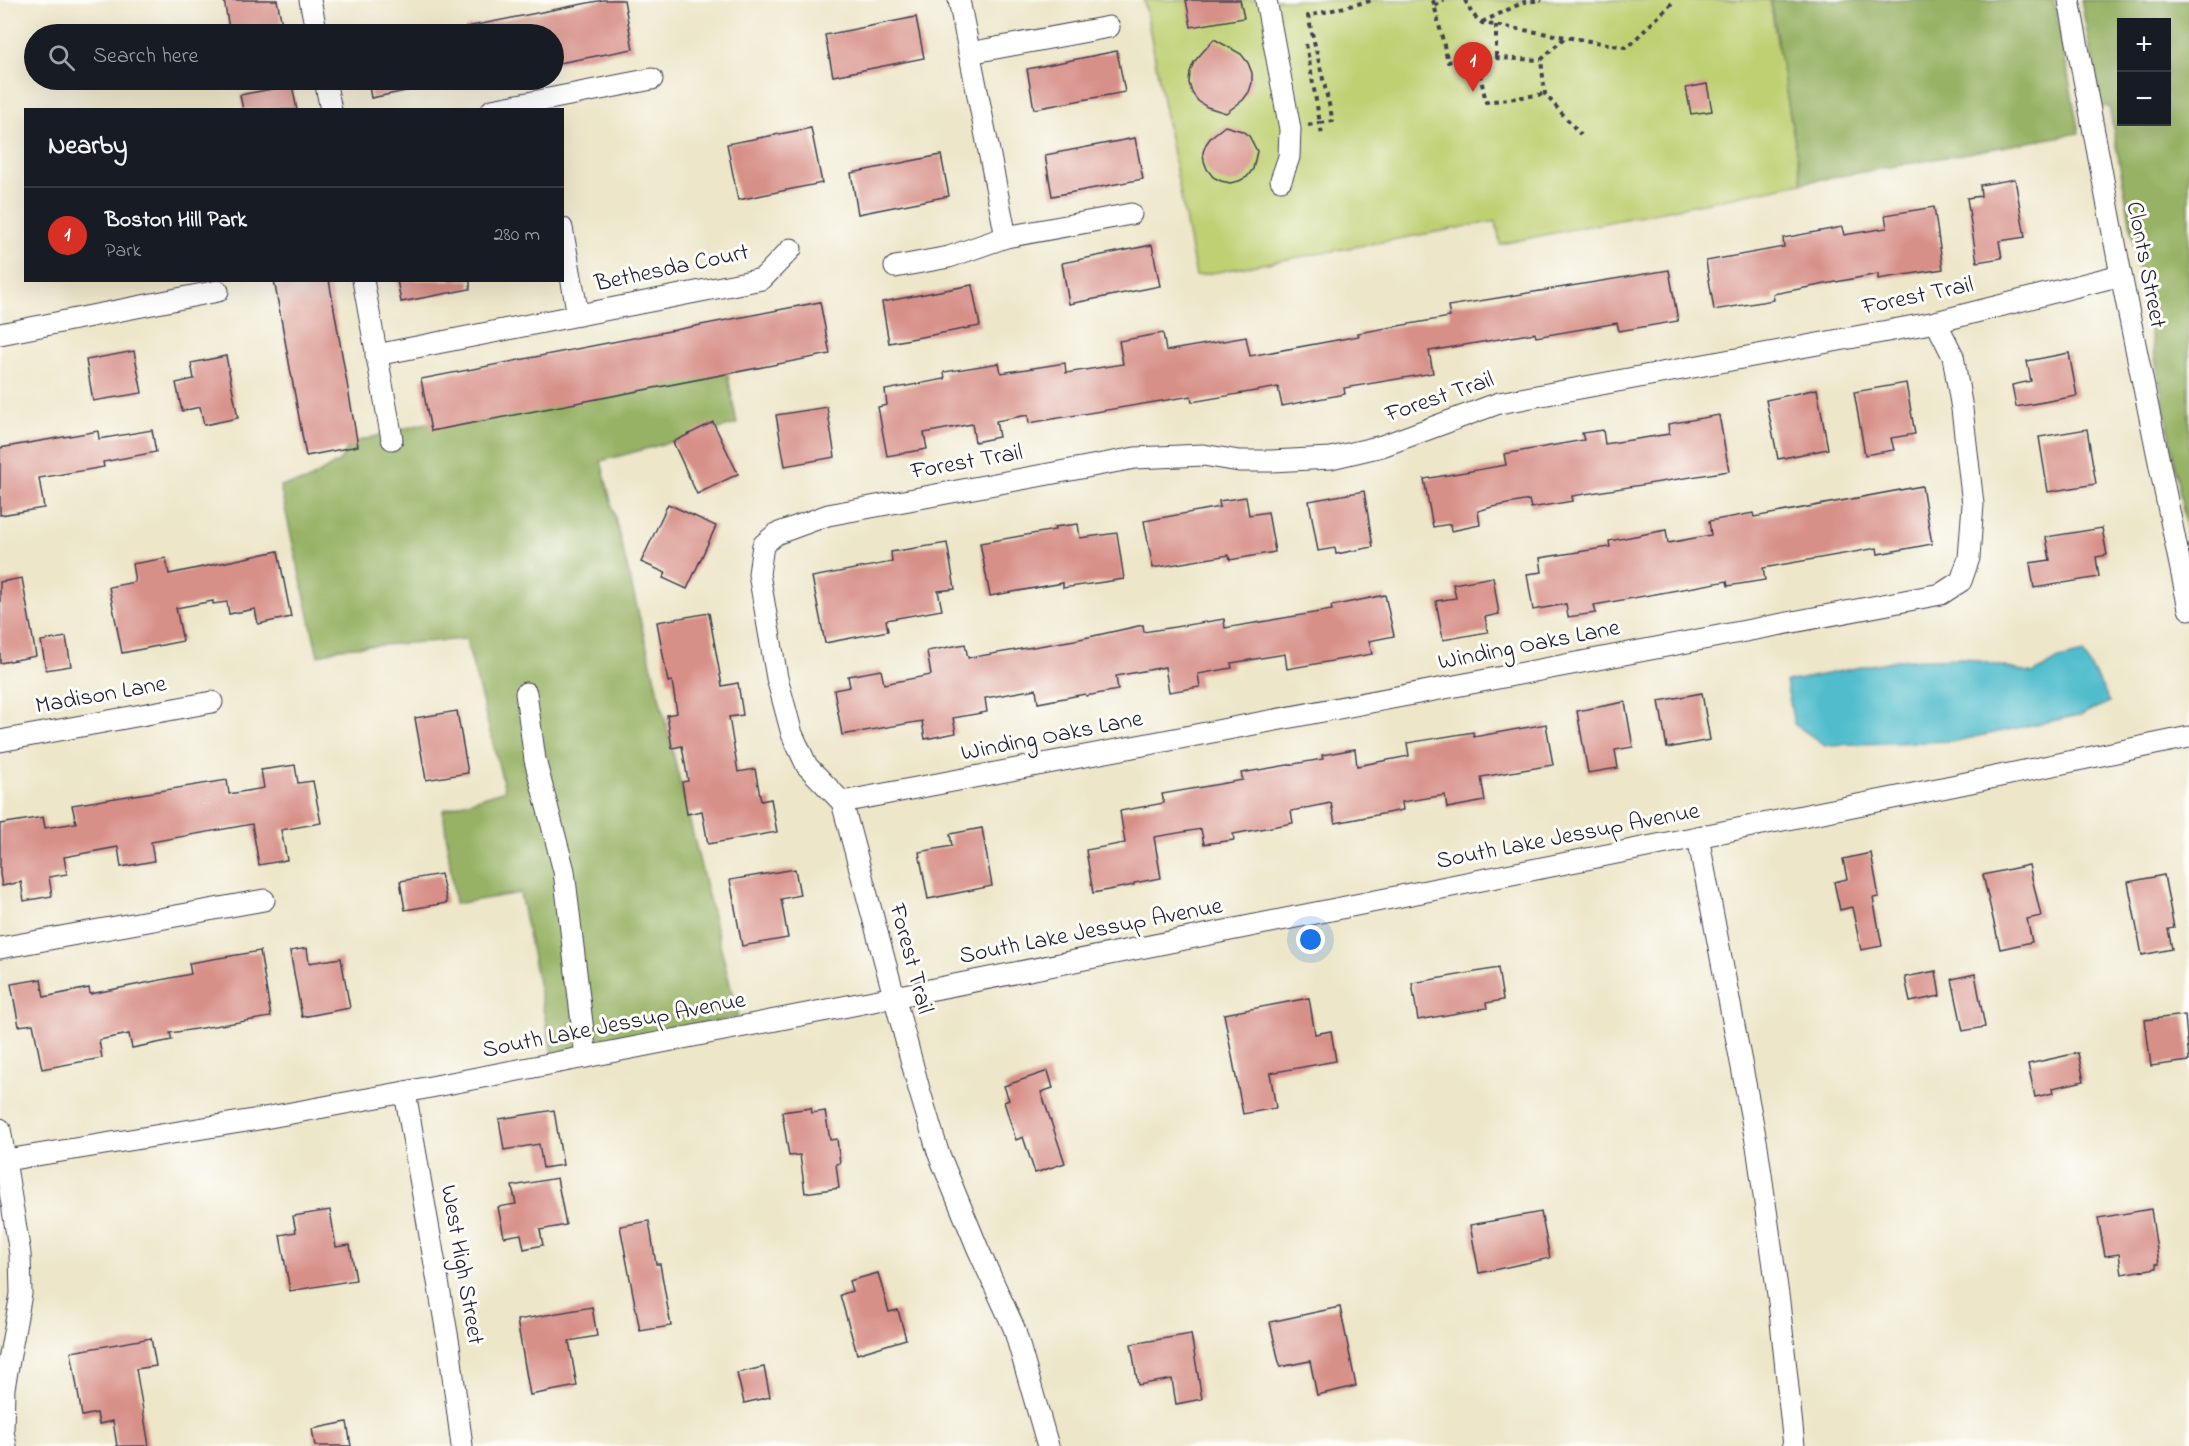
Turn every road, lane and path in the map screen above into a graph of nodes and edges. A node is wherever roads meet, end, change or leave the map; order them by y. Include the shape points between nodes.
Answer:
1 (310, 0) edge
2 (959, 0) edge
3 (1266, 0) edge
4 (1374, 0) edge
5 (1433, 0) edge
6 (1444, 0) edge
7 (1465, 0) edge
8 (1542, 0) edge
9 (1675, 0) edge
10 (2069, 0) edge
11 (1434, 6) junction
12 (1482, 23) junction
13 (315, 24) edge
14 (1496, 25) junction
15 (1109, 27) dead end
16 (1564, 37) junction
17 (1306, 44) dead end
18 (969, 53) junction
19 (1497, 58) junction
20 (1541, 60) junction
21 (1479, 66) junction
22 (652, 79) dead end
23 (327, 90) edge
24 (1545, 94) junction
25 (540, 105) edge
26 (331, 108) edge
27 (511, 108) edge
28 (1581, 135) dead end
29 (1281, 180) dead end
30 (1131, 214) dead end
31 (1006, 237) junction
32 (564, 239) edge
33 (791, 249) dead end
34 (895, 267) dead end
35 (2121, 275) junction
36 (363, 282) edge
37 (218, 291) dead end
38 (578, 315) junction
39 (1936, 322) junction
40 (0, 334) edge
41 (376, 355) junction
42 (392, 439) dead end
43 (2189, 609) edge
44 (526, 693) dead end
45 (212, 702) dead end
46 (2189, 737) edge
47 (0, 741) edge
48 (843, 802) junction
49 (1698, 837) junction
50 (264, 900) dead end
51 (0, 948) edge
52 (894, 997) junction
53 (586, 1057) junction
54 (405, 1092) junction
55 (0, 1129) edge
56 (3, 1160) edge
57 (6, 1446) edge
58 (462, 1446) edge
59 (1047, 1446) edge
60 (1794, 1446) edge

1 - 13 street
2 - 18 street
3 - 29 street via 1290,129
4 - 17 path via 1308,16 1333,121 1320,123
5 - 11 path
6 - 11 path
7 - 12 path
8 - 12 path via 1524,2
9 - 16 path via 1624,47
10 - 35 street, Clonts Street
11 - 21 path via 1448,62 1473,58
12 - 14 path
14 - 16 path
14 - 19 path
15 - 18 street
16 - 20 path
18 - 31 street
19 - 20 path
19 - 21 path
20 - 24 path
21 - 24 path via 1486,102
22 - 25 street
23 - 26 street
24 - 28 path
25 - 27 street
30 - 31 street
31 - 34 street via 949,257
32 - 38 street
33 - 38 street, Bethesda Court via 762,279
35 - 39 street, Forest Trail
35 - 43 street, Clonts Street
36 - 41 street
37 - 40 street
38 - 41 street, Bethesda Court
39 - 48 street, Winding Oaks Lane via 1953,356 1973,504 1969,558 1961,581 1941,594
39 - 48 street, Forest Trail via 1498,403 1382,446 1331,458 1136,458 828,514 776,534 763,544 759,574 777,678 792,734 807,765
41 - 42 street
44 - 53 street via 535,760 564,871
45 - 47 street, Madison Lane
46 - 49 street, South Lake Jessup Avenue
48 - 52 street, Forest Trail
49 - 52 street, South Lake Jessup Avenue
49 - 60 street via 1757,1146
50 - 51 street
52 - 53 street, South Lake Jessup Avenue
52 - 59 street, Forest Trail via 938,1152 1014,1328
53 - 54 street, South Lake Jessup Avenue
54 - 56 street, South Lake Jessup Avenue
54 - 58 street, West High Street via 449,1345
55 - 56 street
56 - 57 street via 20,1254 21,1294 4,1388

